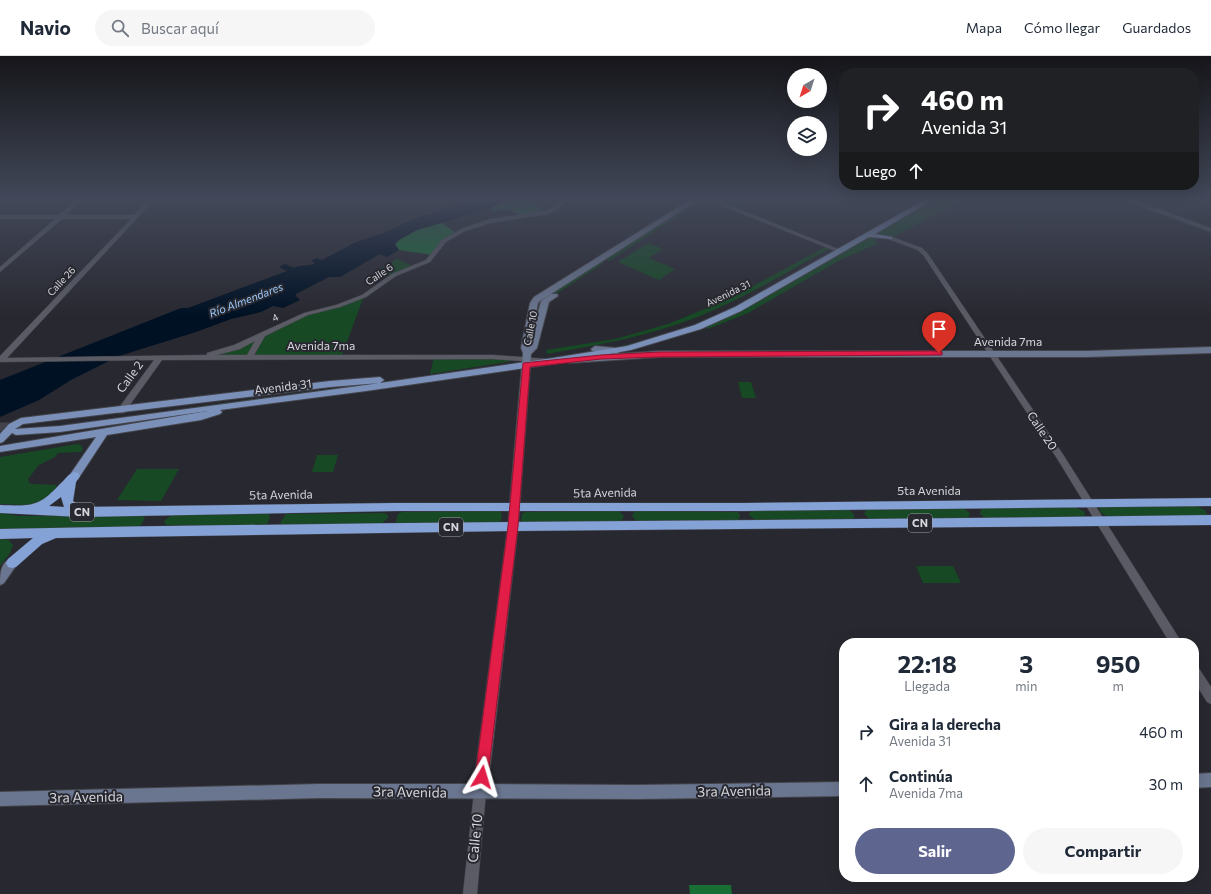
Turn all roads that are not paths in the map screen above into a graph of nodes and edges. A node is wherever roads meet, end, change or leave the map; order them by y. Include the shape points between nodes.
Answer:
1 (38, 237) edge
2 (117, 237) edge
3 (450, 237) edge
4 (635, 237) edge
5 (646, 237) edge
6 (806, 237) edge
7 (860, 237) edge
8 (862, 237) edge
9 (883, 237) edge
10 (890, 238) joint
11 (837, 249) junction
12 (0, 270) edge
13 (364, 296) joint
14 (263, 334) junction
15 (595, 349) junction
16 (1211, 350) edge
17 (614, 351) junction
18 (660, 354) junction
19 (991, 354) junction
20 (160, 358) junction
21 (178, 358) junction
22 (197, 358) junction
23 (249, 358) junction
24 (526, 359) junction
25 (0, 360) edge
26 (553, 361) junction
27 (149, 372) junction
28 (392, 379) junction
29 (260, 402) junction
30 (121, 411) junction
31 (104, 433) junction
32 (77, 437) junction
33 (2, 438) edge
34 (21, 446) junction
35 (3, 449) edge
36 (91, 451) junction
37 (74, 476) junction
38 (1211, 502) edge
39 (1089, 504) junction
40 (514, 508) junction
41 (0, 509) edge
42 (28, 511) junction
43 (81, 512) junction
44 (1211, 520) edge
45 (1099, 521) junction
46 (513, 526) junction
47 (0, 534) edge
48 (13, 534) junction
49 (56, 534) junction
50 (12, 563) junction
51 (0, 580) edge
52 (1173, 638) edge
53 (1199, 679) edge
54 (1211, 698) edge
55 (1211, 780) edge
56 (1199, 781) edge
57 (839, 789) edge
58 (480, 792) junction
59 (0, 799) edge
60 (470, 894) edge

1 - 12 street
2 - 25 street, Calle 26
3 - 13 street, Calle 6 via 428,261 394,275
4 - 24 main road, Calle 10 via 534,303 525,348
5 - 24 main road, Calle 10 via 545,303 533,348
6 - 11 street
7 - 11 main road, Avenida 31
8 - 11 main road, Avenida 31
9 - 10 main road
10 - 19 street, Calle 20 via 920,249 926,255
11 - 15 main road, Avenida 31 via 733,305 702,318 672,329
11 - 17 main road, Avenida 31 via 738,309 673,336
13 - 14 street, 4 via 306,314
14 - 22 street, 4 via 237,347
14 - 23 street
15 - 17 main road, Avenida 7ma
15 - 24 main road, Avenida 31
16 - 19 main road, Avenida 7ma
17 - 18 main road, Avenida 7ma
17 - 26 main road, Avenida 31
18 - 19 main road, Avenida 7ma
18 - 26 main road, Avenida 7ma
19 - 39 street, Calle 20
20 - 21 street, Avenida 7ma
20 - 25 street, Avenida 7ma
20 - 27 street, Calle 2
21 - 22 street, Avenida 7ma
21 - 27 street via 164,362
22 - 23 street, Avenida 7ma
23 - 24 street, Avenida 7ma
24 - 26 main road, Avenida 31
24 - 28 main road, Avenida 31
24 - 29 main road, Avenida 31 via 366,388
24 - 40 main road, Calle 10
27 - 30 street, Calle 2
28 - 29 main road, Avenida 31 via 18,429 60,429
28 - 30 main road via 330,384
29 - 31 main road via 201,417
30 - 33 main road via 26,420 12,426
31 - 32 main road
31 - 36 main road
32 - 34 main road
32 - 36 main road via 90,443
33 - 34 main road via 12,445
34 - 35 main road
36 - 37 main road
37 - 42 highway via 57,495
37 - 43 highway via 66,496 72,509
38 - 39 highway, 5ta Avenida / CN
39 - 40 highway, 5ta Avenida / CN
39 - 45 street, Calle 20
40 - 43 highway, 5ta Avenida / CN via 396,507
40 - 46 main road, Calle 10
41 - 42 highway, 5ta Avenida / CN
42 - 43 highway, 5ta Avenida / CN
44 - 45 highway, CN
45 - 46 highway, CN
45 - 52 street, Calle 20
46 - 49 highway, CN
46 - 58 main road, Calle 10
47 - 48 highway, CN
48 - 49 highway, CN
48 - 50 highway via 19,540 19,544
49 - 50 highway via 38,541
50 - 51 main road
53 - 54 street
55 - 56 main road
57 - 58 main road, 3ra Avenida
58 - 59 main road, 3ra Avenida via 319,791
58 - 60 street, Calle 10

